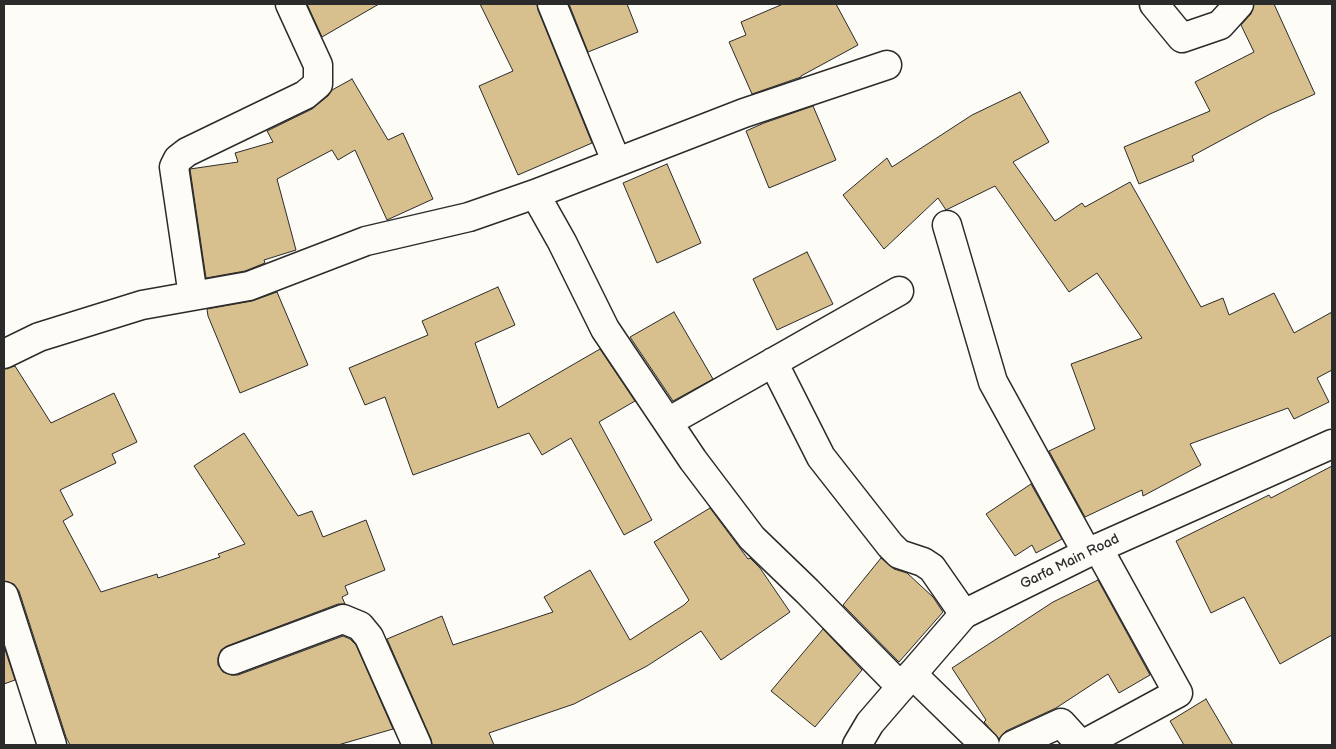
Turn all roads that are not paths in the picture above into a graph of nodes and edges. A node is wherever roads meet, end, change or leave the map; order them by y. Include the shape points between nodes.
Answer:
1 (290, 4) edge
2 (552, 4) edge
3 (1154, 4) edge
4 (1239, 4) edge
5 (887, 65) dead end
6 (616, 161) junction
7 (535, 194) junction
8 (947, 226) dead end
9 (899, 291) dead end
10 (193, 296) junction
11 (4, 354) edge
12 (773, 362) junction
13 (668, 422) junction
14 (1332, 444) edge
15 (1093, 550) junction
16 (4, 596) edge
17 (964, 614) junction
18 (233, 660) dead end
19 (906, 680) junction
20 (52, 745) edge
21 (417, 745) edge
22 (857, 745) edge
23 (985, 745) edge
24 (1012, 745) edge
25 (1081, 745) edge

1 - 10 street via 318,65 318,84 305,95 187,152 174,167
2 - 6 street
3 - 4 street via 1182,38 1220,25
5 - 6 street via 744,113
6 - 7 street
7 - 10 street via 469,216 366,241 250,286
7 - 13 street via 605,330
8 - 15 street via 993,382
9 - 12 street
10 - 11 street via 133,308 39,337
12 - 13 street
12 - 17 street via 821,457 890,545 899,554 932,568
13 - 19 street via 752,538
14 - 15 street, Garfa Main Road
15 - 17 street, Garfa Main Road
15 - 25 street via 1178,693
16 - 20 street
17 - 19 street, Garfa Main Road
18 - 21 street via 343,619 360,626 370,637
19 - 22 street, Garfa Main Road via 870,723
19 - 23 street
24 - 25 street via 1061,724

